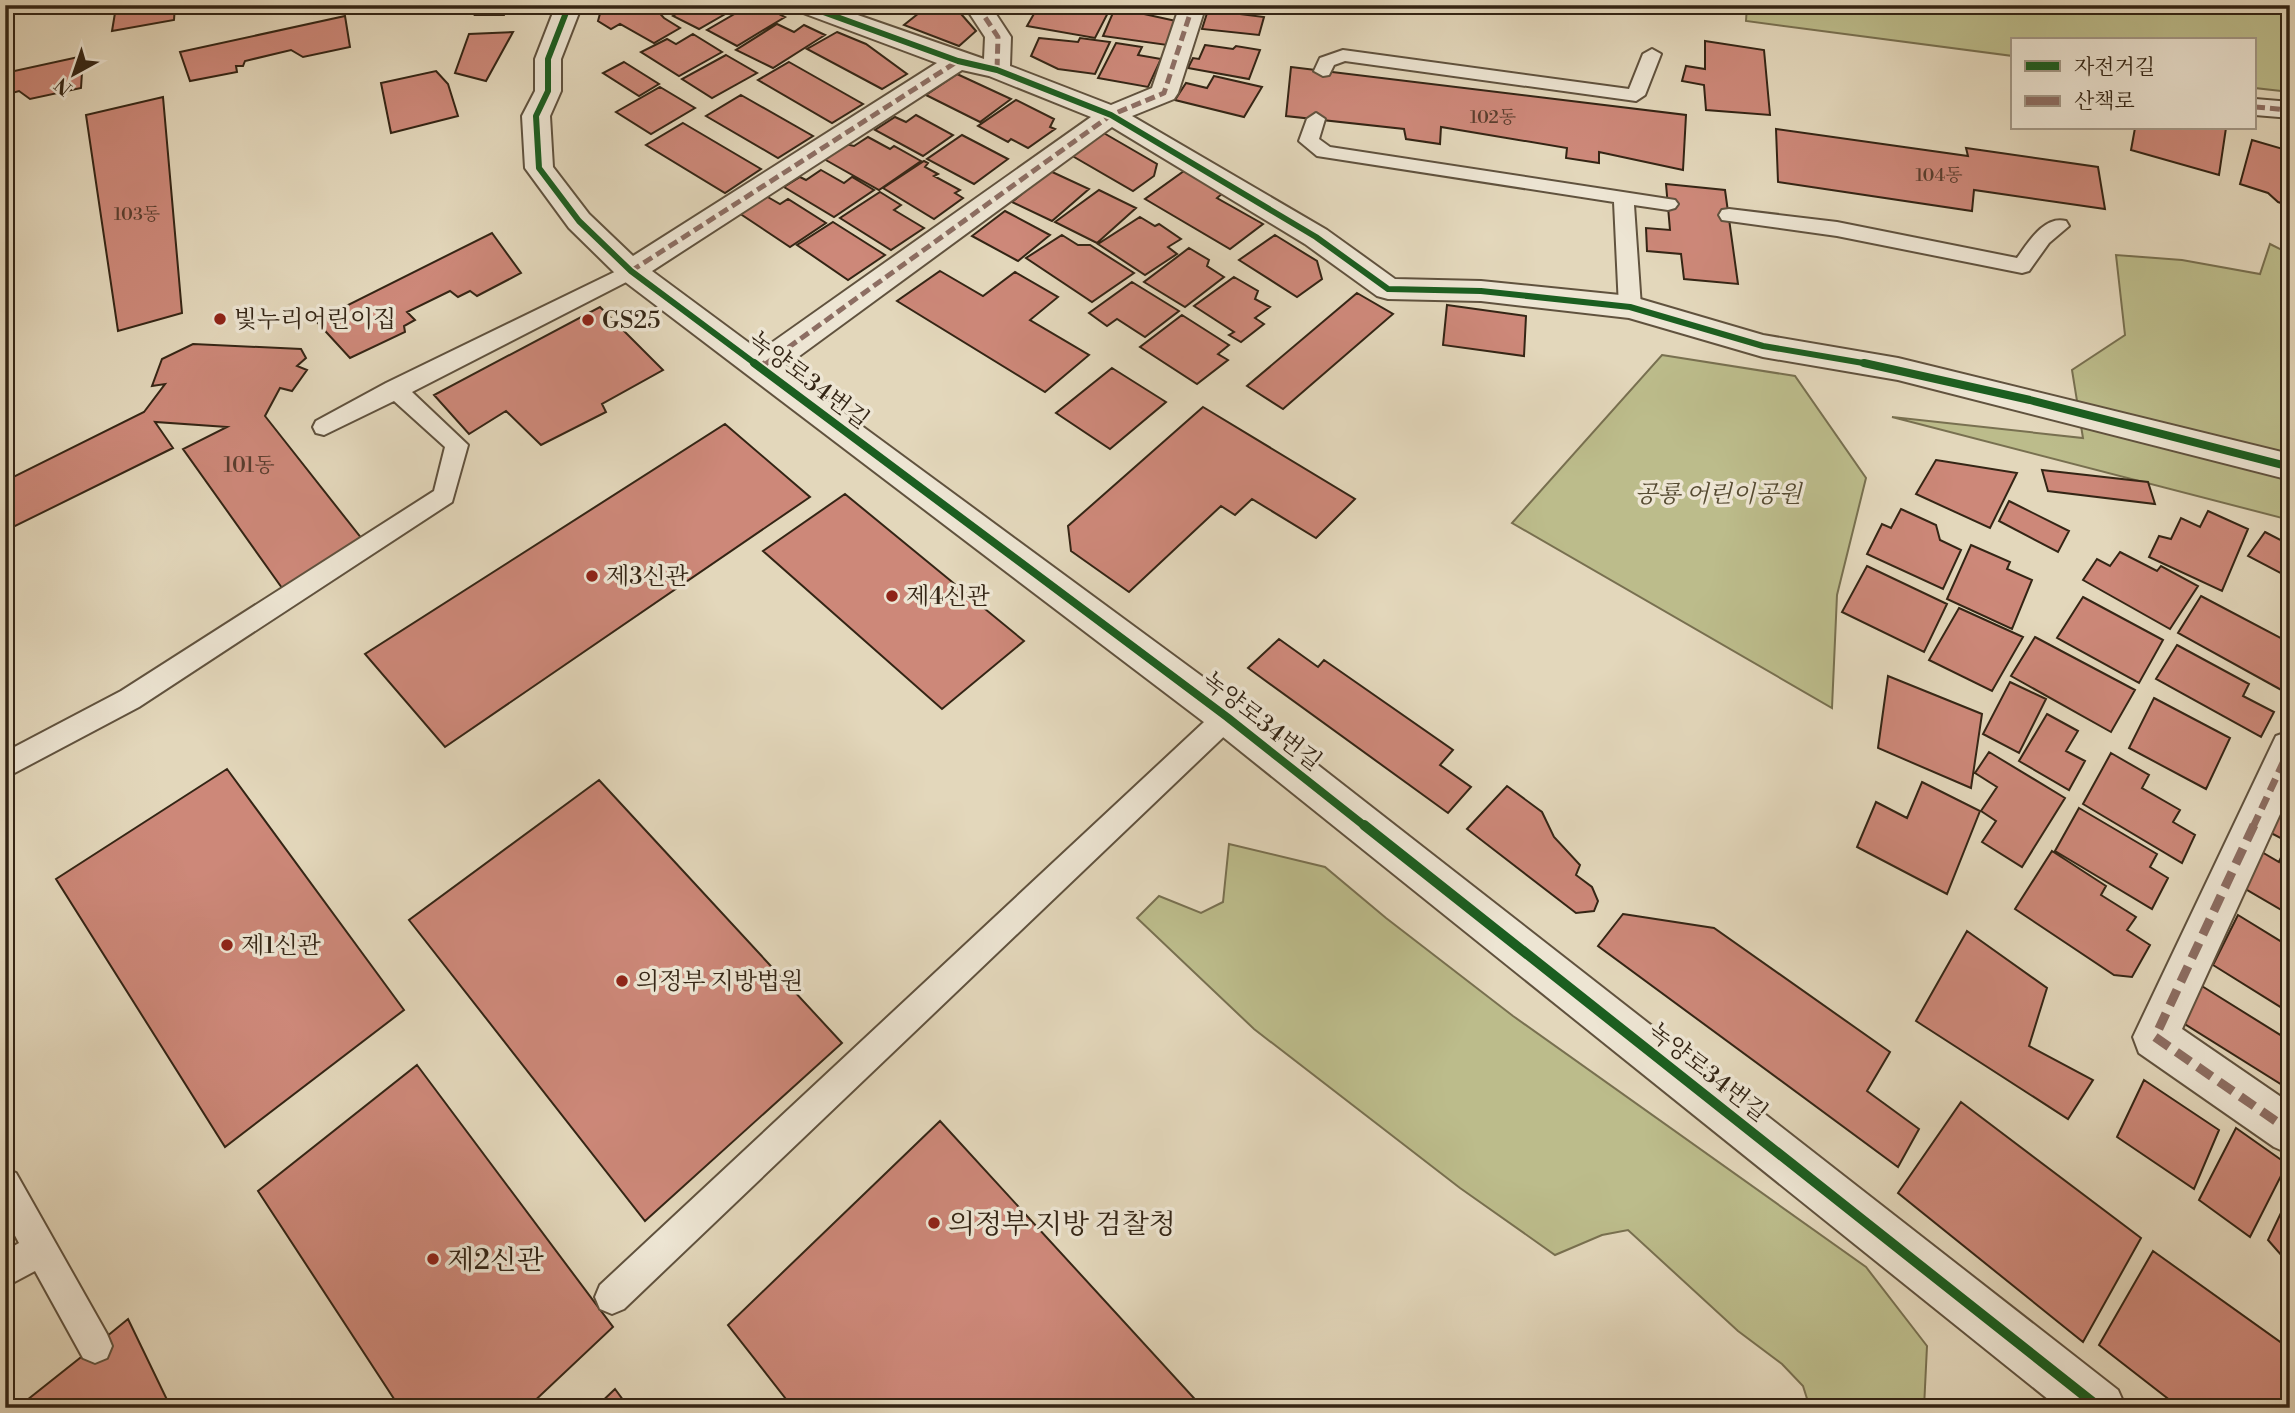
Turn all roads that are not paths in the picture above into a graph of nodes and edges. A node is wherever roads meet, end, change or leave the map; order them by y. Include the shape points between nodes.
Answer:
1 (569, 5) edge
2 (804, 5) edge
3 (977, 5) edge
4 (1193, 5) edge
5 (1652, 54) dead end
6 (958, 61) junction
7 (998, 70) junction
8 (1323, 71) dead end
9 (2256, 107) edge
10 (2290, 110) edge
11 (1111, 115) junction
12 (1316, 119) dead end
13 (1624, 196) junction
14 (1668, 204) dead end
15 (1729, 215) dead end
16 (2059, 226) dead end
17 (631, 271) junction
18 (1630, 307) junction
19 (761, 367) junction
20 (394, 389) junction
21 (324, 427) dead end
22 (2290, 467) edge
23 (1227, 717) junction
24 (2290, 748) edge
25 (5, 766) edge
26 (2290, 1131) edge
27 (5, 1184) edge
28 (40, 1249) junction
29 (5, 1270) edge
30 (612, 1297) dead end
31 (95, 1346) dead end
32 (2100, 1408) edge

1 - 17 street, 녹양로34번길 via 548,59 548,91 536,116 539,168 579,221
2 - 6 street
3 - 7 street via 999,37
4 - 11 street via 1164,93
5 - 8 lane via 1636,95 1343,55 1326,62
6 - 7 street
6 - 17 street
7 - 11 street
9 - 10 street
11 - 18 street via 1316,237 1388,289 1480,291
11 - 19 street
12 - 13 lane via 1309,141 1324,152
13 - 14 lane
13 - 18 lane
15 - 16 lane via 1837,229 2022,266 2042,238
17 - 19 street, 녹양로34번길
17 - 20 lane
18 - 22 street via 1763,346 1990,390
19 - 23 street, 녹양로34번길
20 - 21 lane
20 - 25 lane via 457,445 444,496 130,699
23 - 30 lane
23 - 32 street, 녹양로34번길
24 - 26 street via 2155,1037
27 - 28 lane
28 - 29 lane
28 - 31 lane

